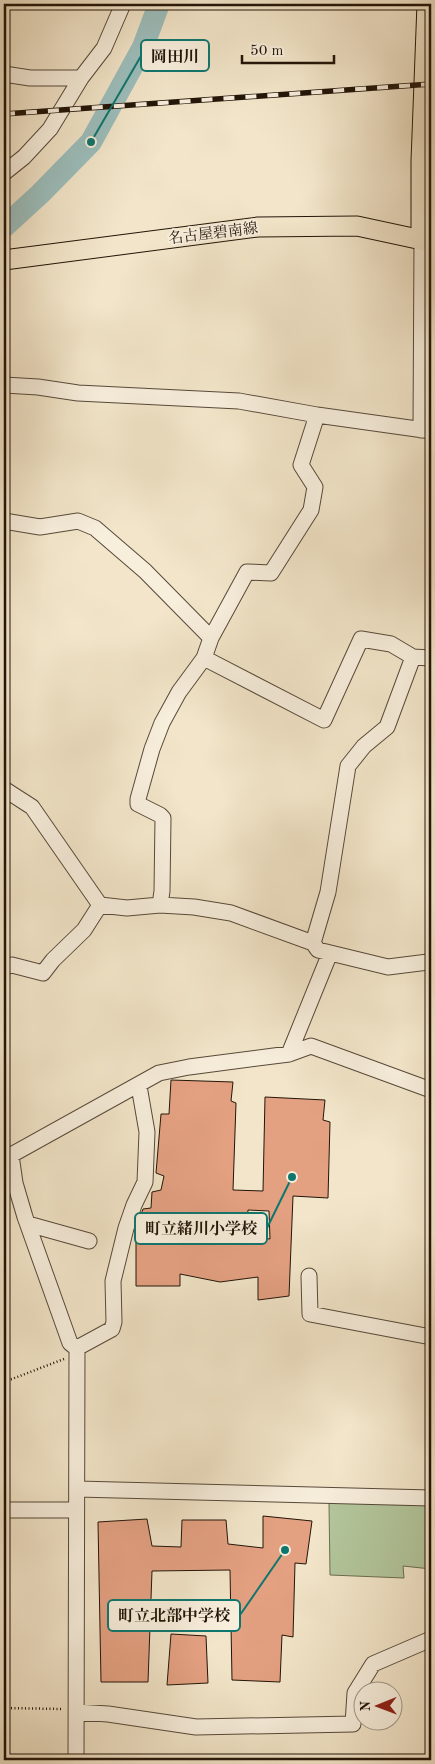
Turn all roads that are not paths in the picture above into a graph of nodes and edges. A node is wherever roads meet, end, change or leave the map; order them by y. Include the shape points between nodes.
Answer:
1 (123, 4) edge
2 (428, 4) edge
3 (4, 74) edge
4 (81, 78) junction
5 (4, 173) edge
6 (426, 241) edge
7 (12, 258) edge
8 (4, 385) edge
9 (317, 416) junction
10 (426, 430) edge
11 (4, 520) edge
12 (210, 638) junction
13 (413, 657) junction
14 (204, 658) junction
15 (431, 658) edge
16 (4, 789) edge
17 (160, 905) junction
18 (100, 906) junction
19 (313, 943) junction
20 (330, 953) junction
21 (431, 964) edge
22 (4, 967) edge
23 (289, 1054) junction
24 (139, 1086) junction
25 (431, 1090) edge
26 (7, 1157) edge
27 (28, 1224) junction
28 (89, 1241) dead end
29 (309, 1276) dead end
30 (431, 1337) edge
31 (75, 1347) road end
32 (78, 1489) junction
33 (431, 1498) edge
34 (4, 1510) edge
35 (76, 1510) junction
36 (431, 1639) edge
37 (76, 1712) junction
38 (76, 1760) edge

1 - 4 street via 104,48
2 - 6 highway via 422,161
3 - 4 street via 30,78
4 - 5 street via 50,129
6 - 7 main road, 名古屋碧南線 via 357,226 258,227
6 - 10 street
8 - 9 street via 78,393 239,401
9 - 10 street
9 - 12 street via 301,465 315,487 311,510 271,573 247,572
11 - 12 street via 40,527 78,521 96,528
12 - 14 street
13 - 14 street via 391,644 361,638 324,720
13 - 15 street
13 - 19 street via 387,728 364,746 348,766 328,892
14 - 17 street via 179,692 162,723 138,799 138,804 163,818
16 - 18 street via 32,807
17 - 18 street
17 - 19 street via 231,913
18 - 22 street via 84,930 43,973 12,965
19 - 20 street via 318,950
20 - 21 street via 388,967
20 - 23 street
23 - 24 street via 189,1067 159,1074
23 - 25 street via 312,1046
24 - 26 street
24 - 32 street via 146,1132 145,1182 126,1228 113,1282 114,1322 112,1329 77,1348
26 - 27 street
27 - 28 street
27 - 31 street via 70,1343
29 - 30 street via 310,1314
32 - 33 street
32 - 35 street
34 - 35 street
35 - 37 street
36 - 37 street via 373,1664 355,1693 353,1724 196,1728
37 - 38 street

